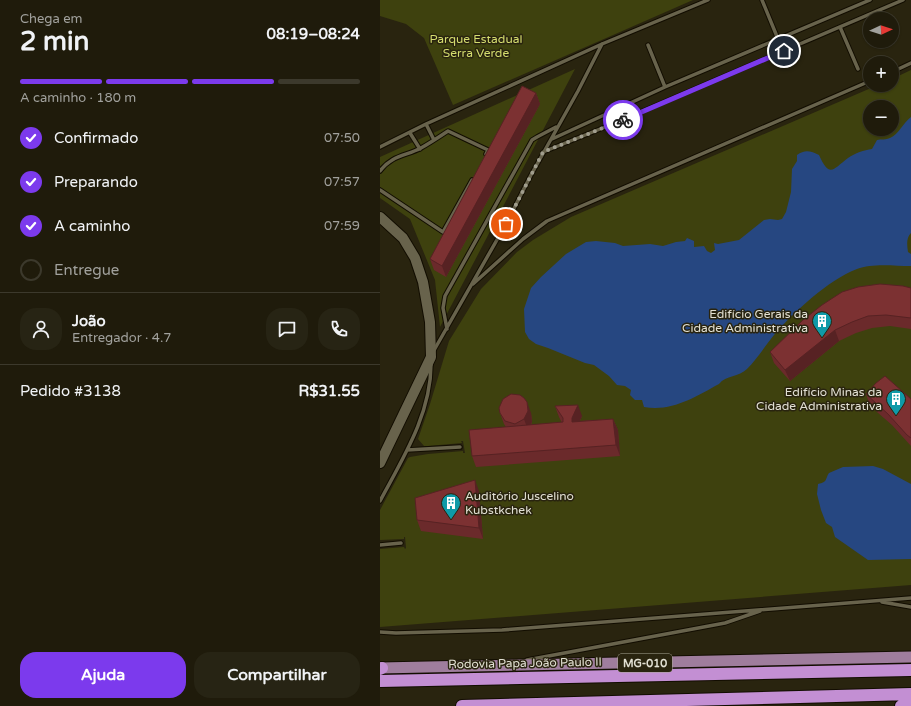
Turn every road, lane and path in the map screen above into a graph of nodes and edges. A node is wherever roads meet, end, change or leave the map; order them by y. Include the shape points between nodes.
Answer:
1 (708, 0) edge
2 (762, 0) edge
3 (870, 0) edge
4 (903, 0) edge
5 (840, 27) junction
6 (778, 39) junction
7 (602, 44) junction
8 (648, 44) dead end
9 (911, 63) edge
10 (858, 69) dead end
11 (899, 69) edge
12 (863, 84) edge
13 (665, 87) junction
14 (426, 124) junction
15 (557, 126) junction
16 (410, 133) junction
17 (551, 139) junction
18 (434, 140) junction
19 (380, 147) edge
20 (420, 149) junction
21 (543, 152) junction
22 (484, 159) edge
23 (380, 171) edge
24 (474, 178) edge
25 (380, 190) edge
26 (380, 217) edge
27 (471, 287) junction
28 (447, 329) junction
29 (431, 357) junction
30 (460, 447) dead end
31 (407, 450) junction
32 (380, 463) edge
33 (380, 501) edge
34 (401, 543) dead end
35 (380, 545) edge
36 (911, 598) edge
37 (877, 601) junction
38 (911, 607) edge
39 (767, 609) junction
40 (380, 632) edge
41 (911, 657) edge
42 (496, 666) junction
43 (381, 668) edge
44 (911, 670) edge
45 (380, 681) edge
46 (911, 694) edge
47 (911, 705) edge
48 (462, 706) edge
49 (901, 706) edge

1 - 7 lane
2 - 6 lane
3 - 6 lane
4 - 5 lane
5 - 10 lane
5 - 21 lane
6 - 13 lane
7 - 14 lane
7 - 15 lane
8 - 13 lane
9 - 11 lane
12 - 27 lane via 547,221 523,239
13 - 17 lane
14 - 16 lane
14 - 18 lane
15 - 17 lane
15 - 28 lane via 532,140 445,296 443,308
16 - 19 lane
16 - 20 lane
17 - 21 lane
18 - 20 lane
18 - 22 lane via 448,131 488,150
20 - 23 lane via 399,156 384,165
21 - 27 lane
24 - 25 lane via 444,232
26 - 29 street via 403,238 415,258 423,282 429,316
27 - 28 lane
28 - 29 lane
29 - 31 lane via 431,381 424,411
29 - 32 street
30 - 31 lane
31 - 33 lane
34 - 35 lane
36 - 37 lane
37 - 38 lane
37 - 39 lane
39 - 40 lane via 502,630
39 - 42 lane via 725,623
41 - 42 main road, MG-010
42 - 43 main road, MG-010
44 - 45 highway, Rodovia Papa João Paulo II / MG-010
46 - 48 highway
47 - 49 highway

